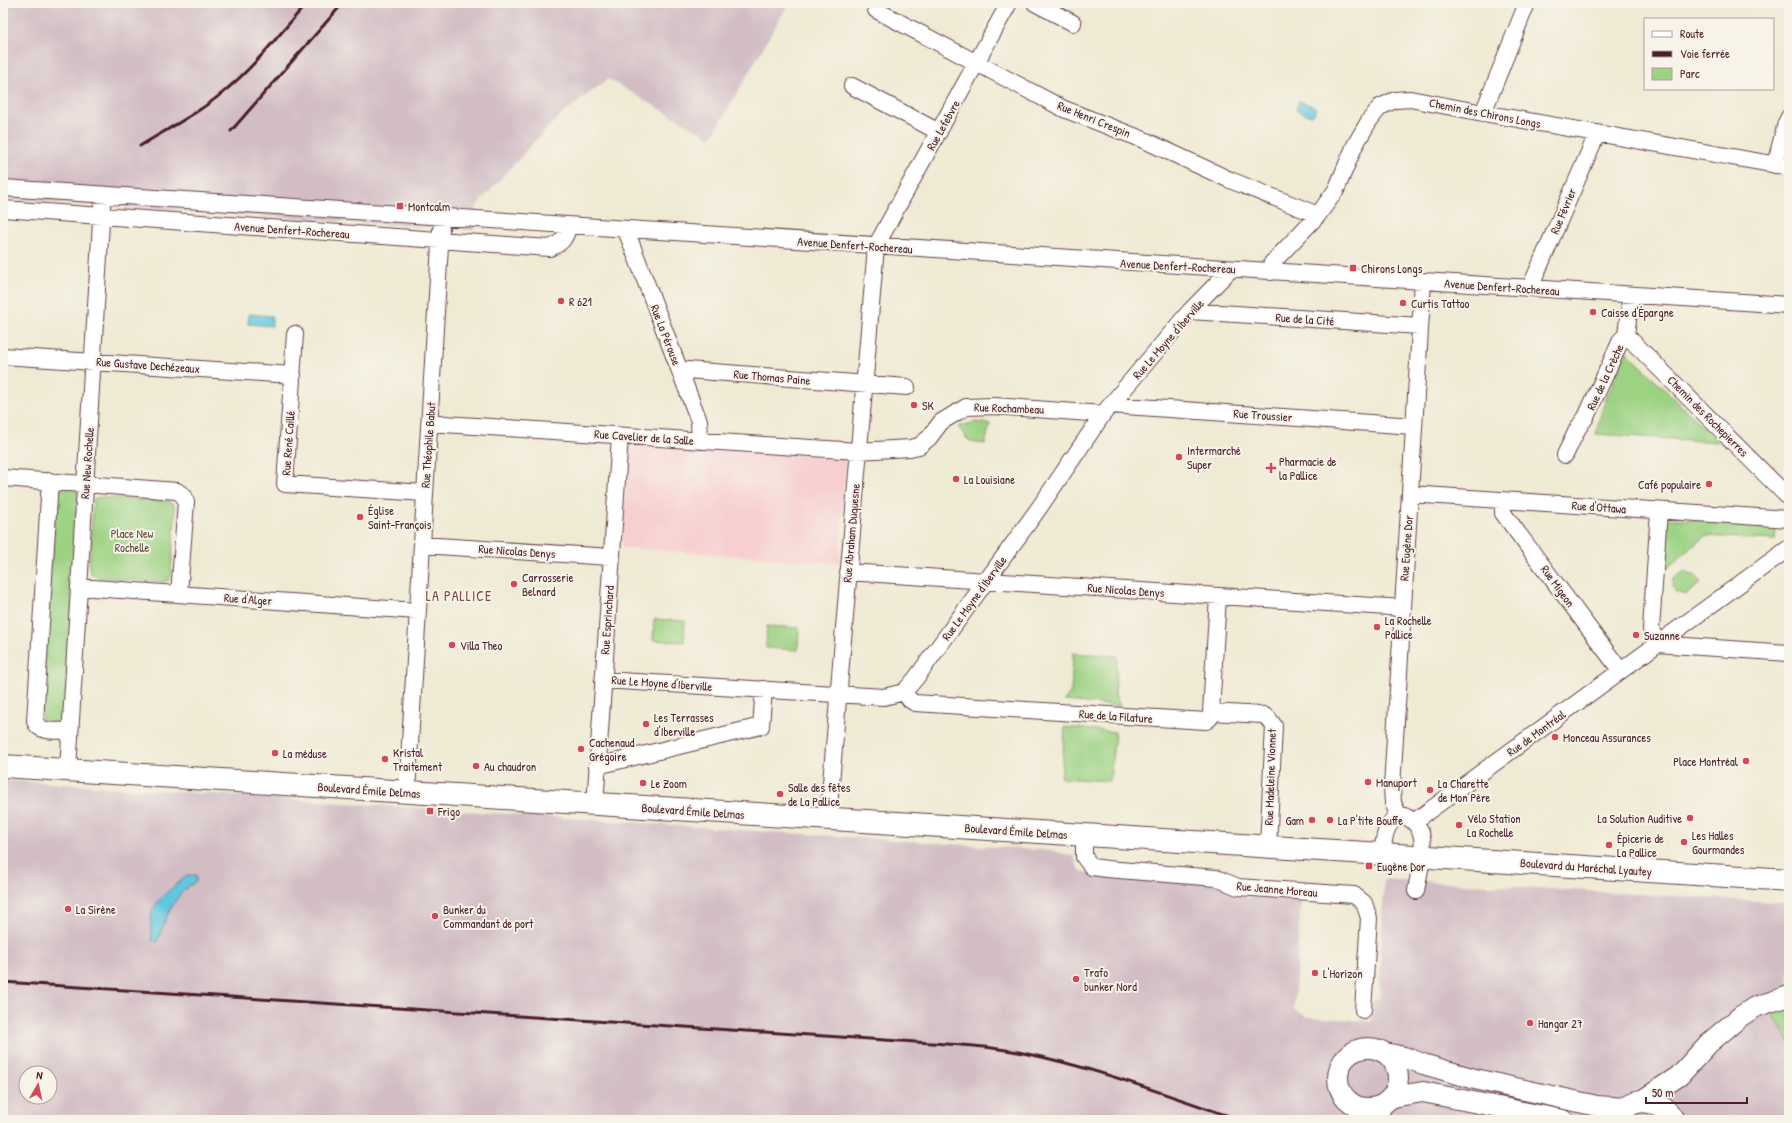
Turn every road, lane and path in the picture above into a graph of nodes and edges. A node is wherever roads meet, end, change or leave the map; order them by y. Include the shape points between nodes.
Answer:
1 (1009, 3) edge
2 (1035, 3) edge
3 (1527, 3) edge
4 (876, 10) dead end
5 (1073, 23) dead end
6 (976, 64) junction
7 (852, 86) dead end
8 (1483, 113) junction
9 (1789, 117) edge
10 (939, 132) junction
11 (1597, 134) junction
12 (1782, 166) edge
13 (3, 188) edge
14 (103, 195) junction
15 (3, 209) edge
16 (1318, 215) junction
17 (102, 216) junction
18 (442, 217) junction
19 (568, 226) junction
20 (626, 230) junction
21 (440, 240) junction
22 (876, 246) junction
23 (1231, 269) junction
24 (1271, 272) junction
25 (1423, 281) junction
26 (1530, 288) junction
27 (1631, 295) junction
28 (1789, 305) edge
29 (1190, 312) junction
30 (1420, 326) junction
31 (296, 334) dead end
32 (1626, 335) junction
33 (3, 356) edge
34 (93, 362) junction
35 (681, 373) junction
36 (293, 375) junction
37 (864, 384) junction
38 (907, 387) dead end
39 (1107, 409) junction
40 (429, 423) junction
41 (1414, 426) junction
42 (620, 436) junction
43 (700, 441) junction
44 (858, 451) junction
45 (1565, 455) dead end
46 (3, 478) edge
47 (50, 481) junction
48 (85, 484) junction
49 (425, 493) junction
50 (1410, 494) junction
51 (1789, 498) edge
52 (1503, 500) junction
53 (1659, 511) junction
54 (1789, 519) edge
55 (422, 545) junction
56 (1789, 548) edge
57 (612, 557) junction
58 (848, 572) junction
59 (986, 581) junction
60 (79, 587) junction
61 (179, 594) junction
62 (1218, 596) junction
63 (1403, 608) junction
64 (417, 611) junction
65 (1657, 644) junction
66 (1789, 653) edge
67 (1620, 670) junction
68 (603, 680) junction
69 (764, 689) junction
70 (904, 692) junction
71 (838, 694) junction
72 (1212, 712) junction
73 (70, 731) junction
74 (3, 766) edge
75 (598, 766) junction
76 (68, 770) junction
77 (407, 793) junction
78 (595, 805) junction
79 (1398, 814) junction
80 (828, 819) junction
81 (1415, 821) junction
82 (1084, 835) junction
83 (1268, 847) junction
84 (1382, 854) junction
85 (1421, 857) junction
86 (1789, 880) edge
87 (1416, 891) dead end
88 (1789, 996) edge
89 (1363, 1010) dead end
90 (1385, 1053) junction
91 (1679, 1076) junction
92 (1385, 1107) edge
93 (1628, 1110) edge
94 (1357, 1113) edge
95 (1671, 1116) edge
96 (1563, 1120) edge

1 - 6 street, Rue Lefebvre
2 - 5 street
3 - 8 street
4 - 6 street, Rue Henri Crespin
6 - 10 street, Rue Lefebvre
6 - 16 street, Rue Henri Crespin via 1064,109 1144,140 1230,180
7 - 10 street
8 - 11 street, Chemin des Chirons Longs
8 - 16 street, Chemin des Chirons Longs via 1410,99 1395,100 1380,107 1362,133 1336,190
9 - 12 street via 1786,123
10 - 22 street, Rue Lefebvre
11 - 12 street, Chemin des Chirons Longs
11 - 26 street, Rue Février
13 - 14 street, Avenue Denfert-Rochereau
14 - 17 street, Rue New Rochelle
14 - 18 street, Avenue Denfert-Rochereau
15 - 17 street, Avenue Denfert-Rochereau
16 - 24 street, Chemin des Chirons Longs via 1272,263
17 - 21 street, Avenue Denfert-Rochereau
17 - 34 street, Rue New Rochelle
18 - 19 street, Avenue Denfert-Rochereau
18 - 21 street, Rue Théophile Babut
19 - 20 street, Avenue Denfert-Rochereau
19 - 21 street, Avenue Denfert-Rochereau via 567,236 563,241 550,248
20 - 22 street, Avenue Denfert-Rochereau
20 - 35 street, Rue La Pérouse
21 - 40 street, Rue Théophile Babut
22 - 23 street, Avenue Denfert-Rochereau
22 - 37 street, Rue Abraham Duquesne
23 - 24 street, Avenue Denfert-Rochereau
23 - 29 street, Rue Le Moyne d'Iberville
24 - 25 street, Avenue Denfert-Rochereau
25 - 26 street, Avenue Denfert-Rochereau
25 - 30 street, Rue Eugène Dor
26 - 27 street, Avenue Denfert-Rochereau
27 - 28 street, Avenue Denfert-Rochereau
27 - 32 street, Rue de la Crèche
29 - 30 street, Rue de la Cité
29 - 39 street, Rue Le Moyne d'Iberville
30 - 41 street, Rue Eugène Dor
31 - 36 street, Rue René Caillé
32 - 45 street, Rue de la Crèche via 1621,340 1586,417
32 - 51 street, Chemin des Rochepierres
33 - 34 street, Rue Gustave Dechézeaux
34 - 36 street, Rue Gustave Dechézeaux
34 - 48 street, Rue New Rochelle
35 - 37 street, Rue Thomas Paine via 687,370
35 - 43 street, Rue La Pérouse via 699,420
36 - 49 street, Rue René Caillé via 285,484
37 - 38 street, Rue Thomas Paine
37 - 44 street, Rue Abraham Duquesne
39 - 41 street, Rue Troussier
39 - 44 street, Rue Rochambeau via 966,407 941,422 930,438 919,446
39 - 59 street, Rue Le Moyne d'Iberville
40 - 42 street, Rue Cavelier de la Salle
40 - 49 street, Rue Théophile Babut
41 - 50 street, Rue Eugène Dor
42 - 43 street, Rue Cavelier de la Salle
42 - 57 street, Rue Esprinchard
43 - 44 street, Rue Cavelier de la Salle
44 - 58 street, Rue Abraham Duquesne
46 - 47 street
47 - 48 street
47 - 73 street via 35,721 40,729
48 - 60 street, Rue New Rochelle
48 - 61 street via 177,491 184,496 186,502
49 - 55 street, Rue Théophile Babut
50 - 52 street, Rue d'Ottawa
50 - 63 street, Rue Eugène Dor
52 - 53 street, Rue d'Ottawa
52 - 67 street, Rue Migeon via 1503,513
53 - 54 street, Rue d'Ottawa
53 - 65 street via 1651,629
55 - 57 street, Rue Nicolas Denys
55 - 64 street, Rue Théophile Babut
56 - 65 street, Rue de Montréal
57 - 68 street, Rue Esprinchard
58 - 59 street, Rue Nicolas Denys
58 - 71 street, Rue Abraham Duquesne
59 - 62 street, Rue Nicolas Denys
59 - 70 street, Rue Le Moyne d'Iberville
60 - 61 street, Rue d'Alger
60 - 73 street, Rue New Rochelle
61 - 64 street, Rue d'Alger
62 - 63 street, Rue Nicolas Denys
62 - 72 street
63 - 79 street, Rue Eugène Dor via 1392,787 1393,803
64 - 77 street, Rue Théophile Babut
65 - 66 street
65 - 67 street, Rue de Montréal
67 - 81 street, Rue de Montréal
68 - 69 street, Rue Le Moyne d'Iberville
68 - 75 street, Rue Esprinchard
69 - 71 street, Rue Le Moyne d'Iberville
69 - 75 street via 761,726
70 - 71 street, Rue Le Moyne d'Iberville via 884,697
70 - 72 street, Rue de la Filature via 915,703 1199,722 1210,718
71 - 80 street, Rue Abraham Duquesne
72 - 83 street, Rue Madeleine Vionnet via 1263,715 1274,726
73 - 76 street, Rue New Rochelle
74 - 76 main road, Boulevard Émile Delmas
75 - 78 street, Rue Esprinchard
76 - 77 main road, Boulevard Émile Delmas
77 - 78 main road, Boulevard Émile Delmas
78 - 80 main road, Boulevard Émile Delmas
79 - 81 street
79 - 84 street via 1389,823
80 - 82 main road, Boulevard Émile Delmas
81 - 85 street via 1421,830
82 - 83 main road, Boulevard Émile Delmas
82 - 89 street, Rue Jeanne Moreau via 1084,857 1092,866 1216,878 1238,888 1354,895 1364,903 1369,918
83 - 84 main road, Boulevard Émile Delmas
84 - 85 main road, Boulevard du Maréchal Lyautey
85 - 86 main road, Boulevard du Maréchal Lyautey
85 - 87 street
88 - 91 street via 1755,1007 1741,1016 1709,1043
90 - 92 street via 1397,1069 1398,1078 1397,1088
90 - 93 street via 1475,1079 1597,1106
90 - 94 street via 1366,1048 1356,1051 1342,1063 1339,1072 1340,1089
91 - 93 street
91 - 95 street via 1672,1090
92 - 94 street
92 - 96 street via 1423,1092
93 - 95 main road via 1651,1102 1661,1106

